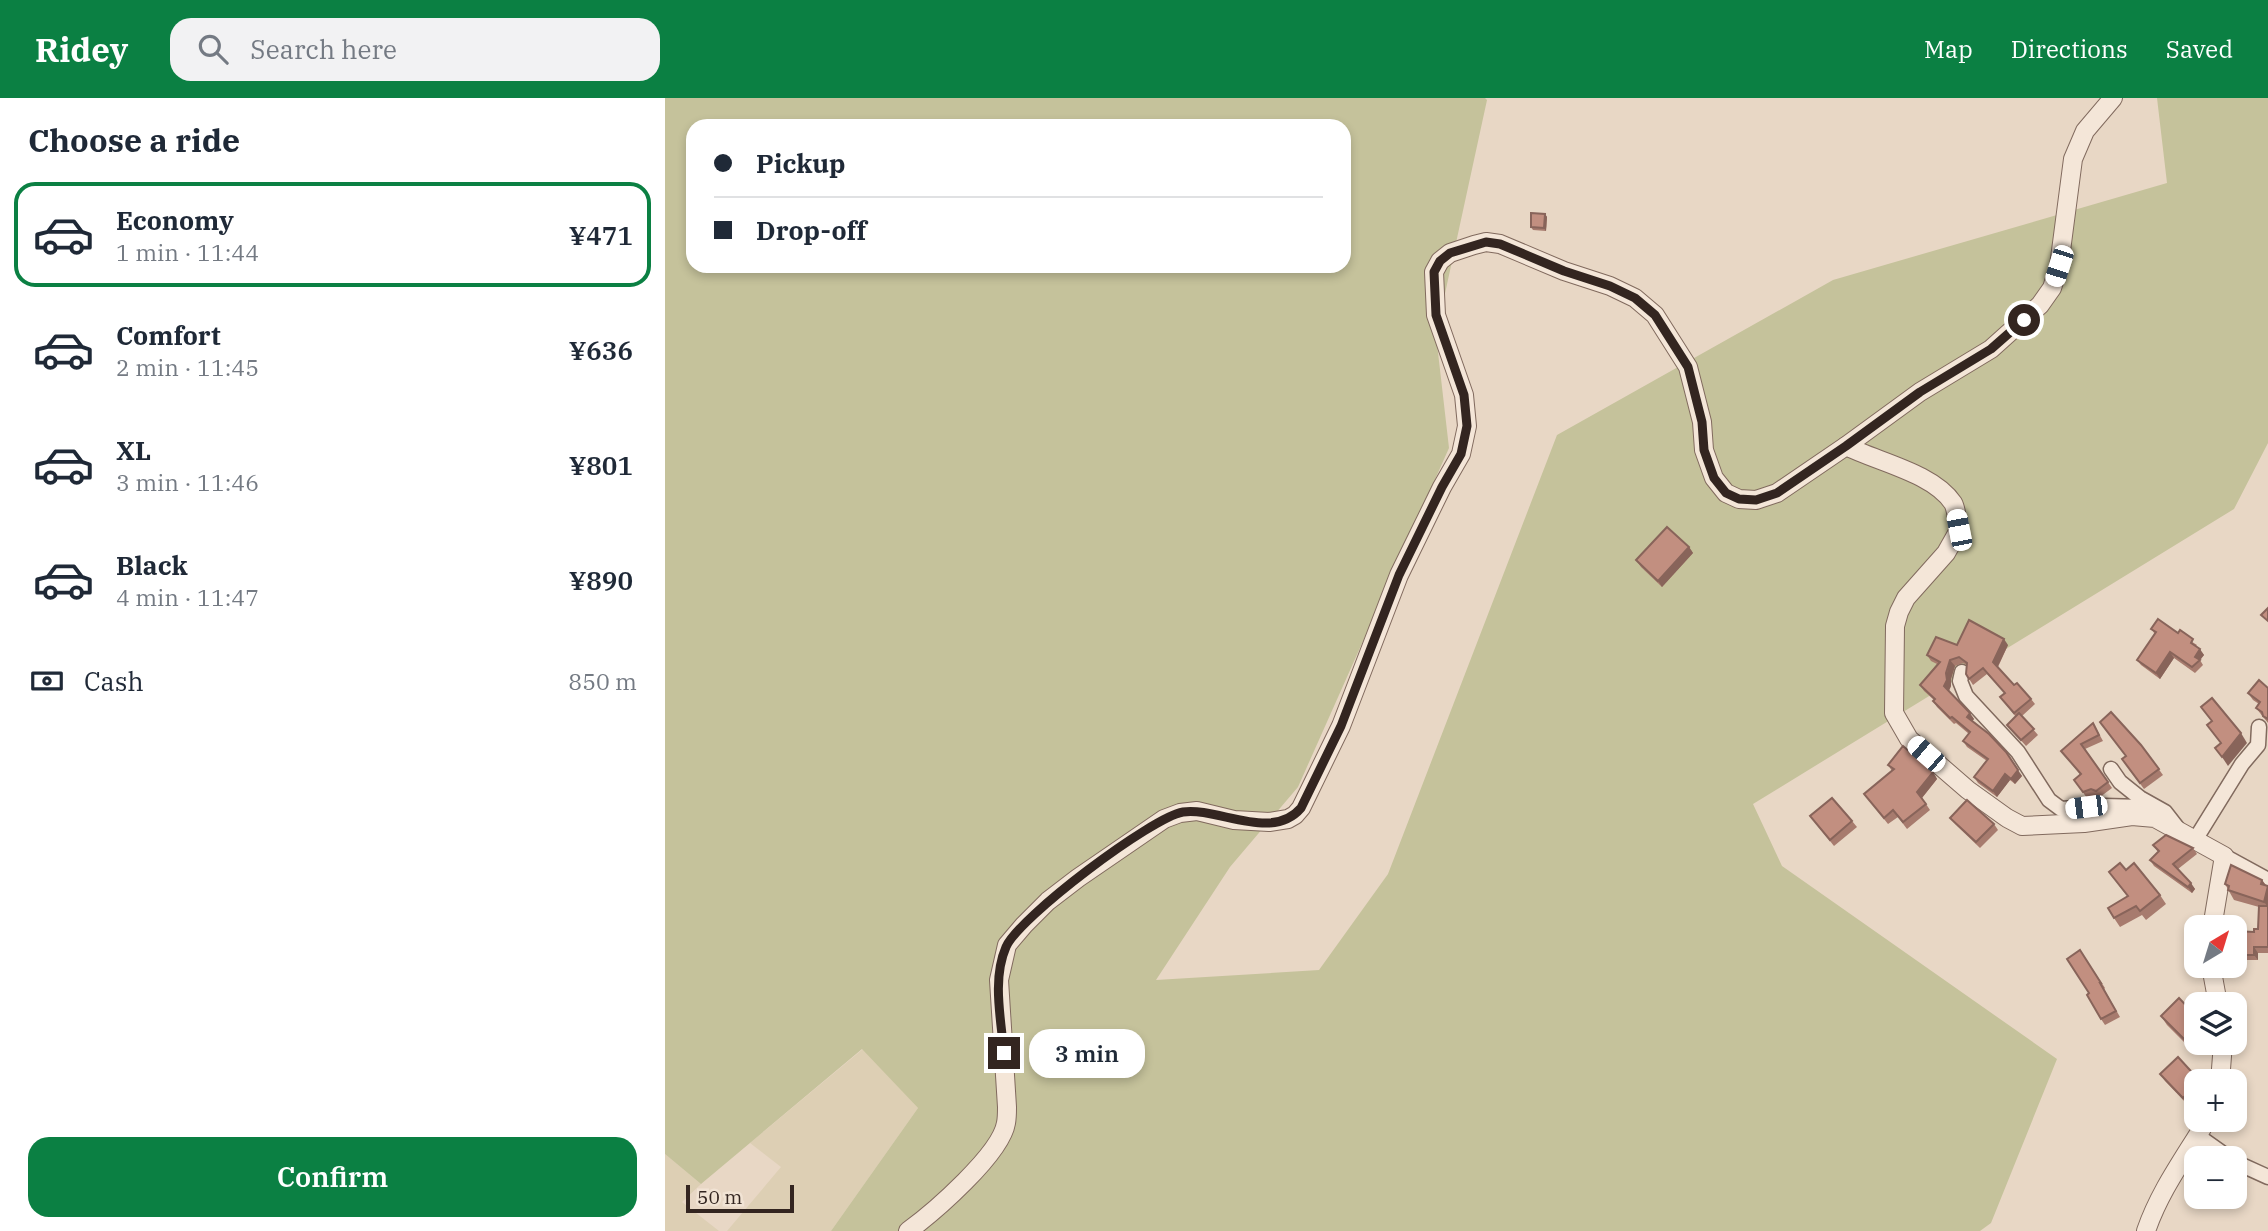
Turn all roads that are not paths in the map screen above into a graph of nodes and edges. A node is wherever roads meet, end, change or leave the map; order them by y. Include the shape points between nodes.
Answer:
1 (2113, 98) edge
2 (1846, 446) junction
3 (1962, 672) dead end
4 (2259, 727) dead end
5 (2111, 769) dead end
6 (2153, 817) junction
7 (2188, 836) junction
8 (2224, 856) junction
9 (2268, 880) edge
10 (2214, 915) edge
11 (2199, 1132) edge
12 (2206, 1132) edge
13 (2218, 1146) edge
14 (2247, 1168) edge
15 (2268, 1177) edge
16 (908, 1231) edge
17 (2146, 1231) edge

1 - 2 street via 2085,131 2073,159 2059,266 2040,305 1991,349 1920,392
2 - 6 street via 1916,475 1954,505 1959,530 1946,553 1906,598 1895,626 1894,713 1909,739 1968,790 2022,826
2 - 16 street via 1777,493 1756,500 1739,499 1726,493 1714,478 1688,367 1655,315 1635,298 1500,244 1474,245 1440,261 1434,272 1436,315 1464,395 1467,426 1461,454 1399,575 1341,726 1301,808 1288,819 1269,822 1197,811 1164,819 1078,878 1024,925 1007,945 999,980 1006,1126 987,1158
3 - 6 street via 1966,696 2018,751 2049,800 2069,810 2143,807
4 - 7 street via 2258,745
5 - 7 street via 2120,782 2165,812
6 - 7 street
7 - 8 street
8 - 9 street
8 - 10 street
11 - 17 street via 2164,1188
12 - 13 street
14 - 15 street

